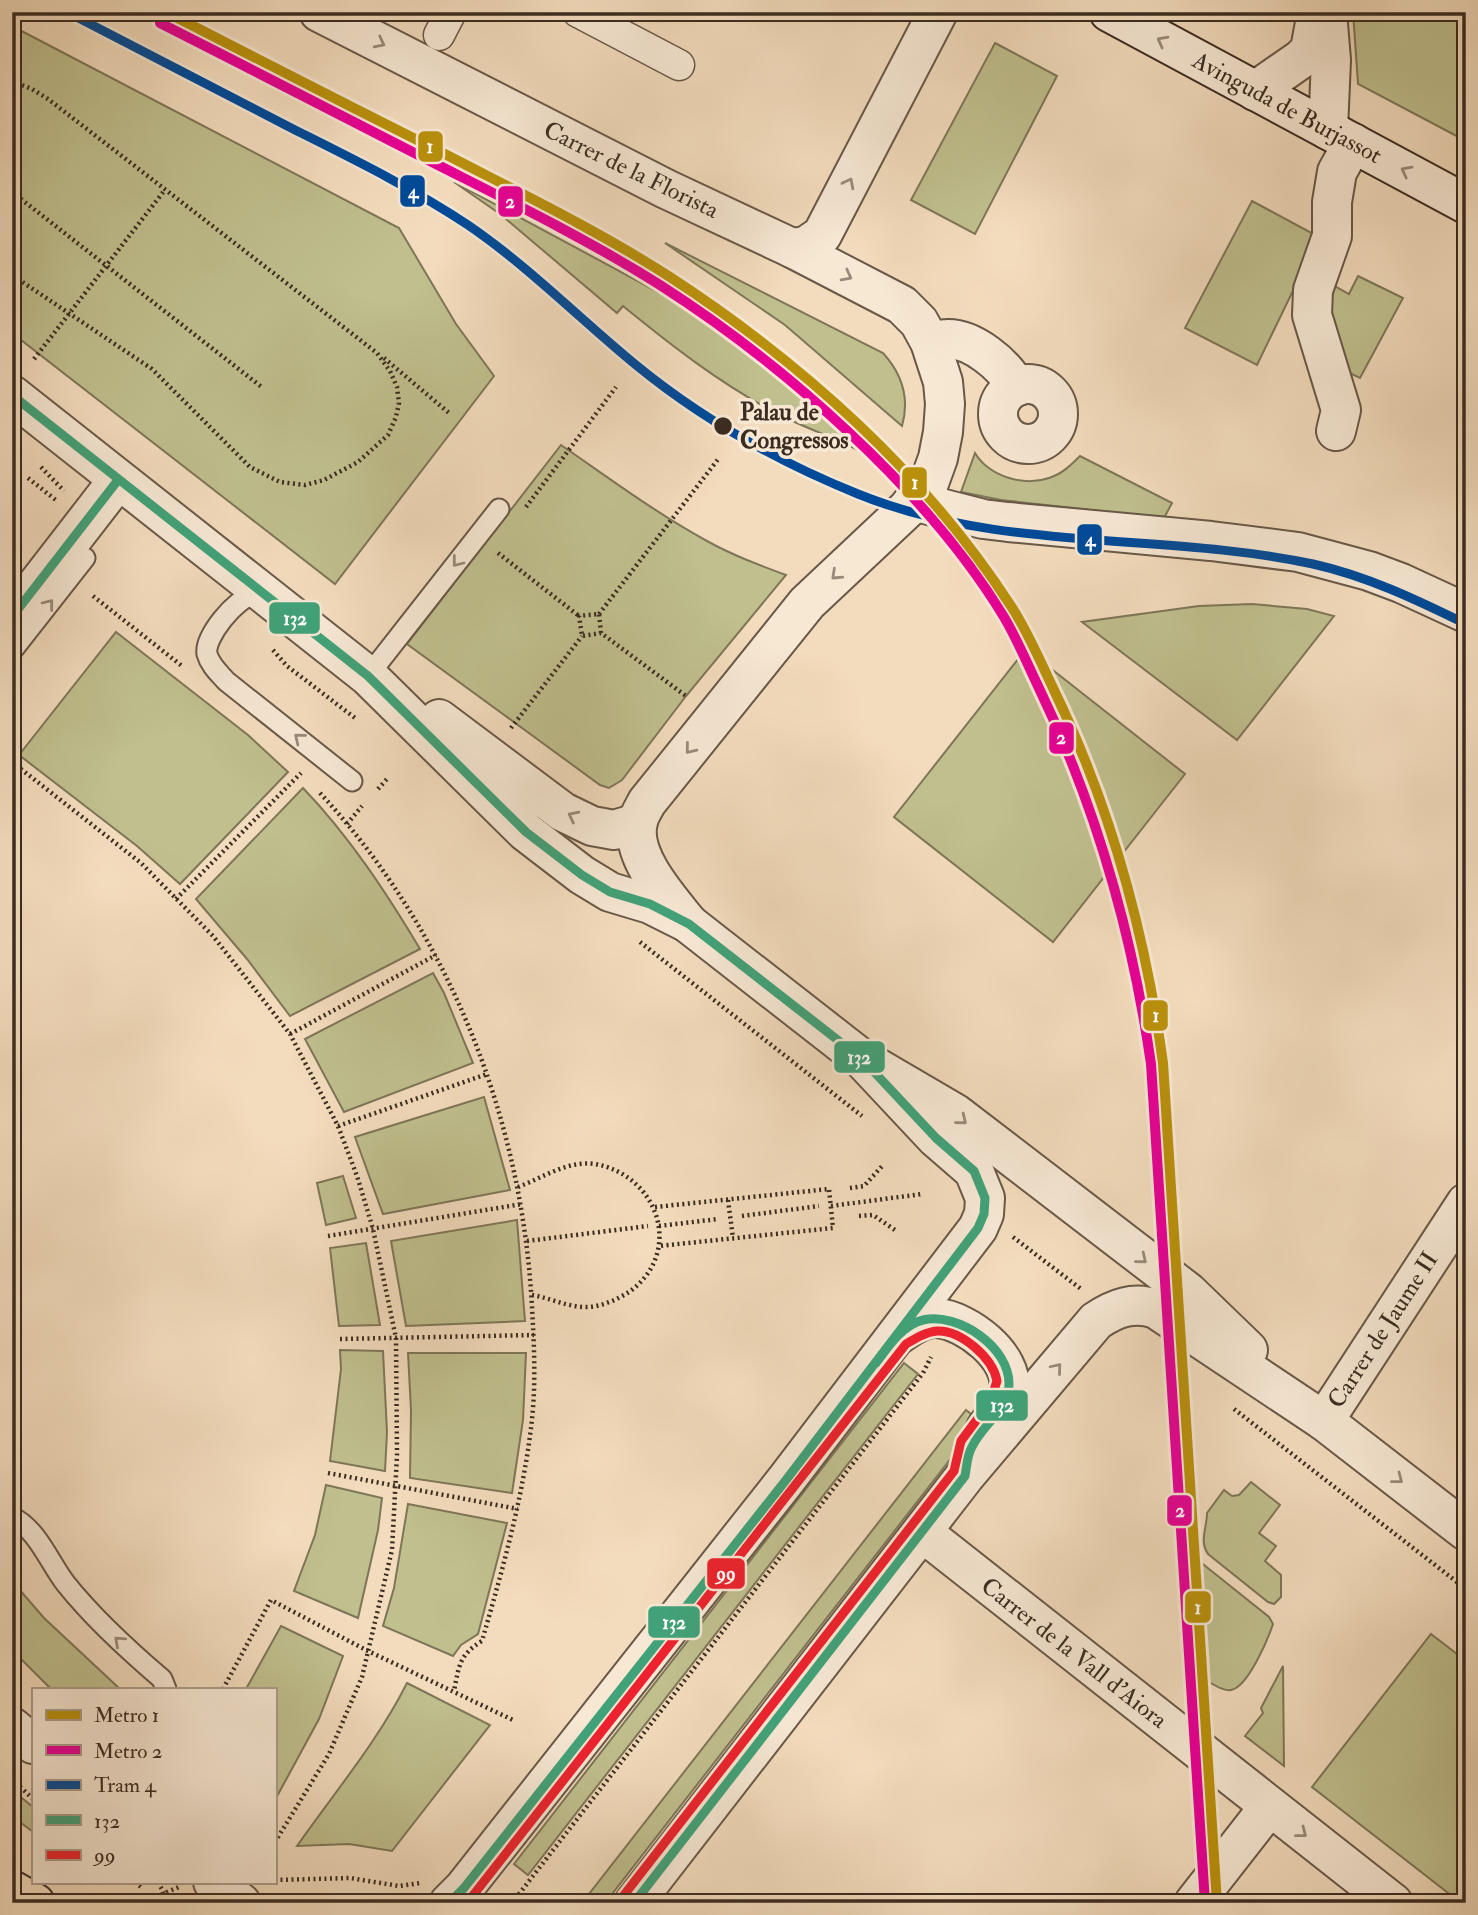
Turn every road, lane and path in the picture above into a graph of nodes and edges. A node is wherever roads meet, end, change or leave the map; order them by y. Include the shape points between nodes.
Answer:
1 (319, 12) edge
2 (578, 12) edge
3 (938, 12) edge
4 (1109, 12) edge
5 (1317, 12) edge
6 (1327, 12) edge
7 (678, 65) dead end
8 (12, 81) edge
9 (1255, 91) junction
10 (1341, 136) junction
11 (12, 191) edge
12 (164, 191) junction
13 (1466, 204) edge
14 (792, 247) junction
15 (106, 265) junction
16 (12, 275) edge
17 (69, 314) junction
18 (930, 342) junction
19 (377, 354) junction
20 (34, 359) dead end
21 (1016, 387) dead end
22 (263, 388) dead end
23 (12, 395) edge
24 (449, 413) dead end
25 (1336, 431) dead end
26 (719, 458) dead end
27 (37, 464) dead end
28 (28, 478) dead end
29 (118, 480) junction
30 (74, 499) dead end
31 (913, 501) junction
32 (63, 505) dead end
33 (499, 509) dead end
34 (494, 550) dead end
35 (85, 558) dead end
36 (264, 595) junction
37 (93, 596) dead end
38 (1466, 613) edge
39 (599, 614) junction
40 (579, 616) junction
41 (12, 617) edge
42 (601, 633) junction
43 (582, 636) junction
44 (12, 651) edge
45 (185, 668) dead end
46 (368, 676) junction
47 (691, 700) dead end
48 (510, 728) dead end
49 (12, 762) edge
50 (291, 764) dead end
51 (301, 773) junction
52 (309, 781) dead end
53 (352, 781) dead end
54 (316, 789) dead end
55 (637, 823) junction
56 (176, 899) junction
57 (688, 924) junction
58 (436, 955) junction
59 (290, 1034) junction
60 (862, 1059) junction
61 (487, 1074) junction
62 (338, 1126) junction
63 (884, 1164) dead end
64 (518, 1187) junction
65 (850, 1188) dead end
66 (922, 1194) dead end
67 (728, 1200) junction
68 (1466, 1203) edge
69 (522, 1204) junction
70 (819, 1206) dead end
71 (831, 1206) junction
72 (655, 1208) junction
73 (742, 1216) dead end
74 (859, 1216) dead end
75 (718, 1219) dead end
76 (648, 1226) dead end
77 (659, 1226) junction
78 (373, 1228) junction
79 (895, 1230) dead end
80 (328, 1236) dead end
81 (733, 1238) junction
82 (1017, 1239) dead end
83 (527, 1241) junction
84 (659, 1246) junction
85 (532, 1295) junction
86 (1096, 1300) junction
87 (534, 1335) junction
88 (898, 1335) junction
89 (396, 1338) junction
90 (340, 1339) dead end
91 (934, 1351) dead end
92 (1225, 1401) dead end
93 (1324, 1421) junction
94 (328, 1473) dead end
95 (965, 1476) junction
96 (396, 1485) junction
97 (517, 1509) junction
98 (12, 1517) edge
99 (1466, 1531) edge
100 (922, 1532) junction
101 (1466, 1588) edge
102 (368, 1651) junction
103 (166, 1688) edge
104 (224, 1688) edge
105 (454, 1691) junction
106 (515, 1721) dead end
107 (12, 1727) edge
108 (32, 1743) edge
109 (12, 1780) edge
110 (32, 1798) edge
111 (1269, 1807) junction
112 (276, 1840) edge
113 (276, 1880) edge
114 (137, 1884) edge
115 (159, 1884) edge
116 (199, 1884) edge
117 (141, 1887) dead end
118 (12, 1890) edge
119 (435, 1892) edge
120 (164, 1893) junction
121 (35, 1903) edge
122 (141, 1903) edge
123 (241, 1903) edge
124 (512, 1903) edge
125 (634, 1903) edge
126 (1194, 1903) edge
127 (1393, 1903) edge

1 -> 14 street, Carrer de la Florista via 666,189
2 - 7 street
14 -> 3 street via 806,246 822,235
9 -> 4 street, Avinguda de Burjassot
5 - 9 street via 1310,50
6 - 10 street
8 - 12 path via 48,99
9 - 10 street, Avinguda de Burjassot
13 -> 10 street, Avinguda de Burjassot
10 - 25 street via 1332,236 1313,290 1312,315 1340,410
11 - 15 path
12 - 15 path
12 - 19 path
14 -> 18 street, Carrer de la Florista via 902,305
15 - 17 path
15 - 22 path
16 - 17 path
17 - 19 path via 152,369 250,467 280,482 305,485 324,480 358,462 388,435 399,403 397,387
17 - 20 path
18 - 21 street via 947,339 975,348 1003,369
18 - 31 street, Carrer de la Florista via 943,382 943,432 929,483
19 - 24 path
23 - 29 street
26 - 39 path
27 - 30 path
28 - 32 path
29 - 36 street
29 - 41 street
31 - 38 street via 1008,523 1298,552 1368,571
31 -> 55 street, Carrer de la Florista via 807,603 647,802
33 -> 46 lane
34 - 40 path
44 -> 35 lane
36 - 46 street
53 -> 36 lane via 213,667 209,640 228,612 252,594
37 - 45 path
39 - 40 path
39 - 42 path
40 - 43 path
42 - 43 path
42 - 47 path
43 - 48 path
55 -> 46 street via 614,830 592,826 563,811 413,701
46 - 57 street via 526,832 610,892 650,904
49 - 56 path via 141,863
50 - 51 path
51 - 52 path
51 - 56 path
54 - 58 path via 392,883
55 - 57 street via 645,863
56 - 59 path via 213,936
57 - 60 street
58 - 59 path
58 - 61 path
59 - 62 path
60 - 88 street via 936,1138 974,1171 985,1198 978,1228
60 -> 93 street via 956,1114 1188,1292
61 - 62 path
61 - 64 path
62 - 78 path
63 - 65 path via 864,1186
64 - 69 path
64 - 72 path via 569,1166 593,1164 623,1173
66 - 71 path
67 - 71 path via 829,1189
67 - 72 path
67 - 81 path
68 - 93 street, Carrer de Jaume II
69 - 78 path
69 - 83 path
70 - 73 path
71 - 81 path via 833,1228
72 - 77 path
74 - 79 path via 873,1215
75 - 77 path
76 - 83 path
77 - 84 path
78 - 80 path
78 - 89 path
81 - 84 path
82 - 86 path
83 - 85 path
84 - 85 path via 641,1283 618,1299 591,1307
85 - 87 path
86 - 93 street via 1156,1309
95 -> 86 street via 1096,1321
87 - 89 path
87 - 97 path via 532,1419
88 - 95 street via 935,1317 954,1321 996,1351 1009,1374 1009,1390 970,1449
88 - 119 street via 464,1888
89 - 90 path
89 - 96 path
91 - 124 path via 923,1373
92 - 101 path
93 -> 99 street
94 - 96 path
95 - 100 street
96 - 97 path
96 - 102 path via 392,1550
97 - 105 path via 482,1641 460,1661
103 -> 98 lane via 162,1679 105,1628 65,1583 28,1527
100 - 111 street, Carrer de la Vall d'Aiora
100 - 125 street
102 - 104 path via 271,1600
102 - 105 path
102 - 112 path via 362,1677 329,1754
105 - 106 path
107 - 108 street
109 - 110 path
111 - 126 street
111 -> 127 street, Carrer de la Vall d'Aiora
113 - 119 path via 349,1878
114 - 117 path
115 - 120 path
116 - 120 path
116 - 123 street
118 - 121 highway
120 - 122 path

